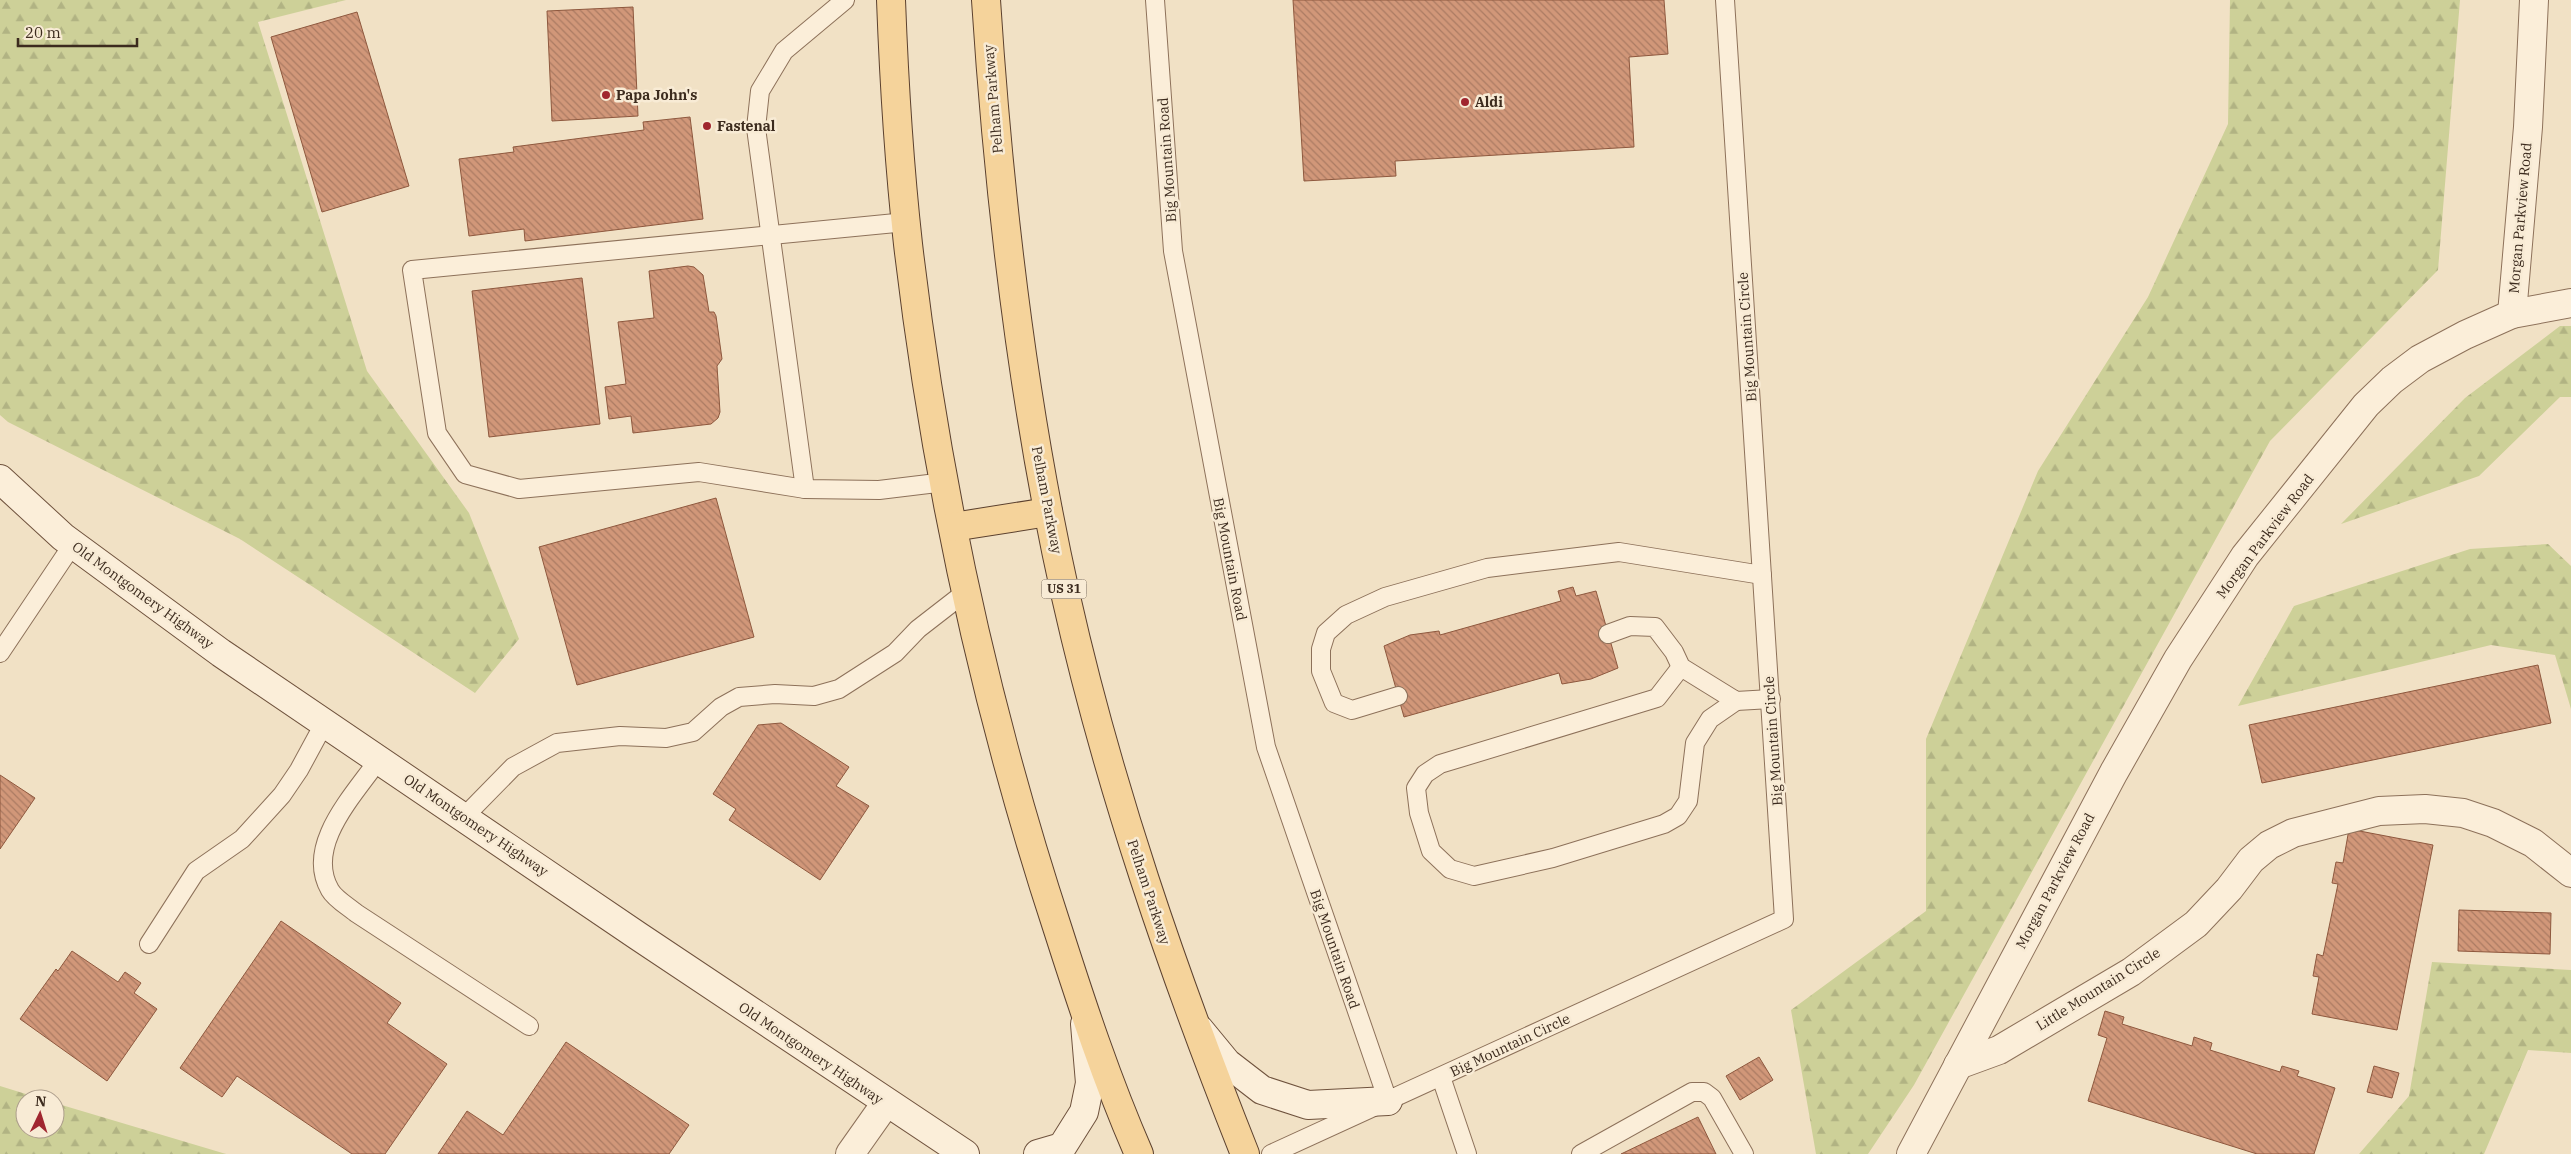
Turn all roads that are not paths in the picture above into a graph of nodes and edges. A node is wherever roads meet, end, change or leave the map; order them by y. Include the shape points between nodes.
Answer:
1 (845, 0) edge
2 (890, 0) edge
3 (986, 0) edge
4 (1155, 0) edge
5 (1725, 0) edge
6 (2534, 0) edge
7 (906, 222) junction
8 (770, 237) junction
9 (2571, 303) edge
10 (2512, 314) junction
11 (0, 479) edge
12 (946, 482) junction
13 (805, 489) junction
14 (1048, 512) junction
15 (953, 527) junction
16 (73, 544) junction
17 (1762, 575) junction
18 (967, 591) junction
19 (1608, 634) dead end
20 (0, 653) edge
21 (1681, 667) junction
22 (1398, 696) dead end
23 (1771, 699) junction
24 (1736, 701) junction
25 (325, 722) junction
26 (379, 759) junction
27 (464, 817) junction
28 (2571, 873) edge
29 (149, 944) dead end
30 (1083, 1008) junction
31 (1192, 1020) junction
32 (529, 1026) dead end
33 (1958, 1065) junction
34 (1441, 1077) junction
35 (1388, 1101) junction
36 (886, 1103) junction
37 (850, 1154) edge
38 (965, 1154) edge
39 (1038, 1154) edge
40 (1139, 1154) edge
41 (1245, 1154) edge
42 (1271, 1154) edge
43 (1467, 1154) edge
44 (1581, 1154) edge
45 (1744, 1154) edge
46 (1911, 1154) edge

1 - 8 lane via 784,51 760,91 756,128
2 - 7 main road
3 - 14 main road, Pelham Parkway / US 31 via 993,113 1007,241 1028,399
4 - 35 lane, Big Mountain Road via 1174,260 1266,747
5 - 17 lane, Big Mountain Circle
6 - 10 street, Morgan Parkview Road via 2528,127
7 - 8 lane
7 - 12 main road via 927,384
8 - 13 lane
8 - 13 lane via 412,270 437,433 465,474 519,489 699,472
9 - 10 street
10 - 33 street, Morgan Parkview Road via 2420,359 2392,380 2366,405 2245,556 2178,659 2118,764
11 - 16 street, Old Montgomery Highway
12 - 13 lane via 879,490
12 - 15 main road
14 - 15 main road
14 - 31 main road, Pelham Parkway / US 31 via 1066,600 1102,737 1143,876
15 - 18 main road
16 - 20 lane
16 - 25 street, Old Montgomery Highway via 221,653
17 - 22 lane via 1619,552 1487,568 1385,596 1346,615 1326,633 1321,649 1321,671 1334,703 1352,710
17 - 23 lane, Big Mountain Circle
18 - 27 lane via 918,629 895,653 839,689 814,696 775,694 740,697 721,707 693,732 666,738 620,736 557,743 513,767
18 - 30 main road via 999,731 1039,873
19 - 21 lane via 1630,626 1655,627
21 - 24 lane
21 - 24 lane via 1658,698 1440,764 1425,774 1416,788 1419,813 1431,851 1450,870 1474,876 1553,858 1664,824 1678,816 1688,801 1695,742 1710,719
23 - 24 lane
23 - 34 lane, Big Mountain Circle via 1784,918
25 - 26 street, Old Montgomery Highway
25 - 29 lane via 282,795 242,839 196,871
26 - 27 street, Old Montgomery Highway
26 - 32 lane via 327,838 322,866 330,891 356,913
27 - 36 street, Old Montgomery Highway
28 - 33 street, Little Mountain Circle via 2533,843 2493,823 2463,813 2425,809 2379,811 2293,833 2269,844 2251,860 2196,924 2131,972 1999,1050
30 - 39 street via 1090,1083 1084,1112 1062,1147
30 - 40 main road
31 - 35 street via 1227,1063 1262,1090 1308,1105
31 - 41 main road, Pelham Parkway / US 31
33 - 46 street, Morgan Parkview Road
34 - 35 lane, Big Mountain Circle
34 - 43 lane
35 - 42 lane, Big Mountain Circle
36 - 37 street
36 - 38 street, Old Montgomery Highway
44 - 45 lane via 1692,1092 1704,1092 1712,1098

